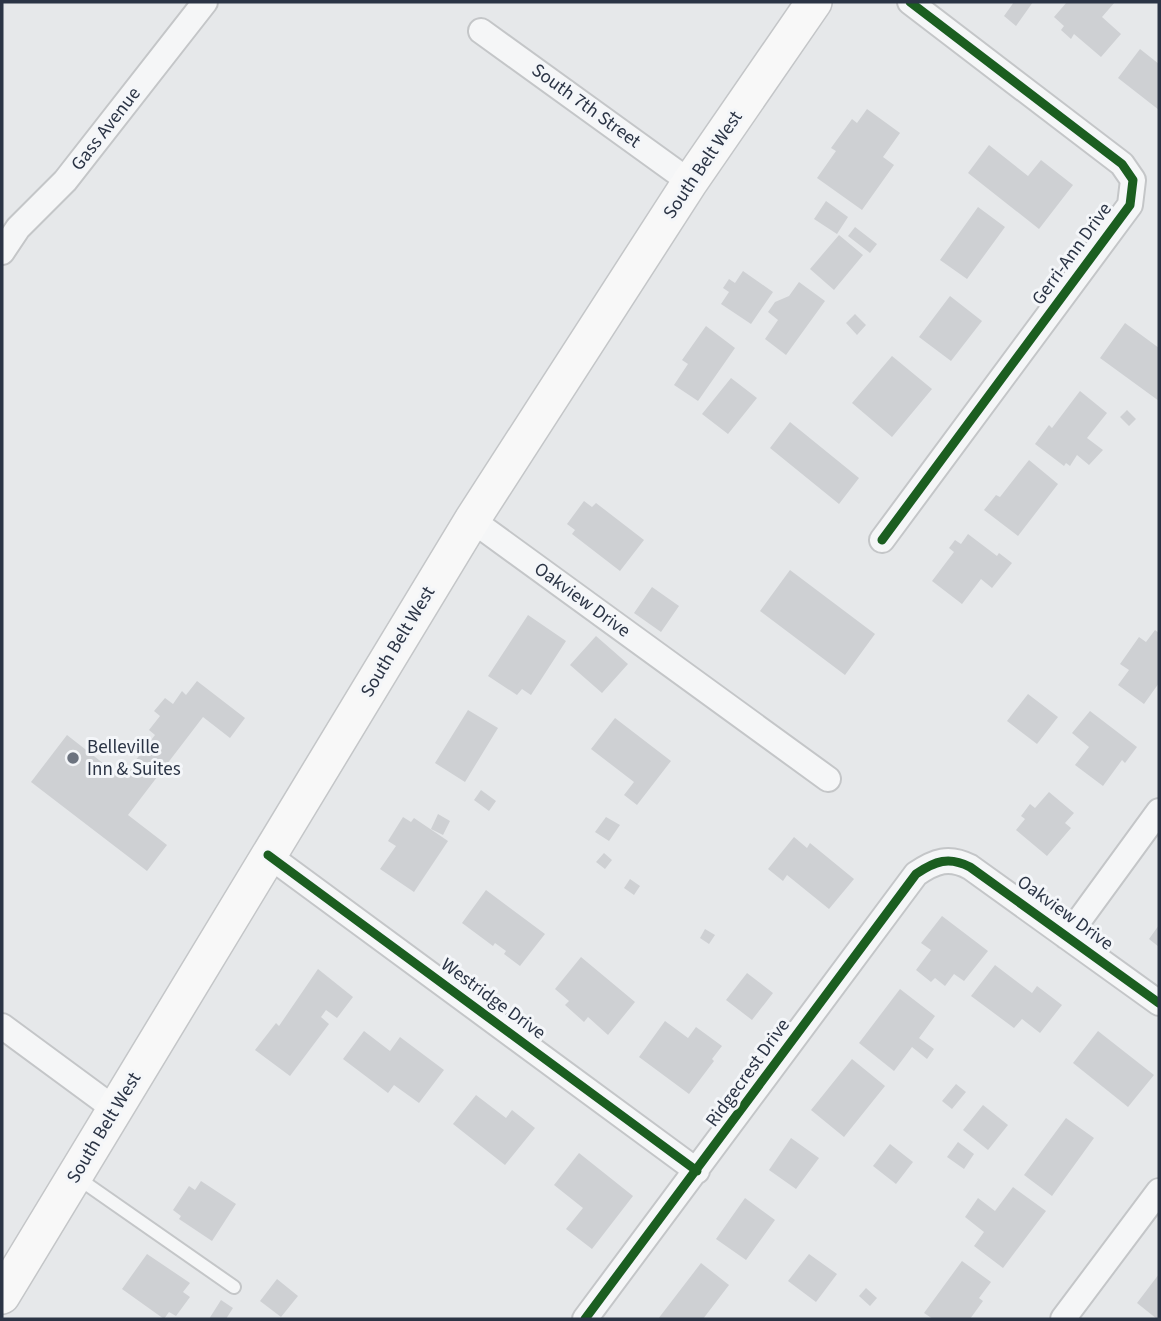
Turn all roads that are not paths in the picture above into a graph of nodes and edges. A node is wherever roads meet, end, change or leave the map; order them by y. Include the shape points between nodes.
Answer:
1 (205, 2) edge
2 (814, 2) edge
3 (910, 2) edge
4 (481, 31) dead end
5 (690, 182) junction
6 (10, 222) edge
7 (2, 252) edge
8 (472, 520) junction
9 (882, 540) dead end
10 (828, 779) dead end
11 (1159, 811) edge
12 (268, 855) junction
13 (947, 860) joint
14 (1067, 937) junction
15 (1159, 1003) edge
16 (2, 1026) edge
17 (116, 1110) junction
18 (697, 1171) junction
19 (75, 1176) junction
20 (1159, 1191) edge
21 (234, 1287) dead end
22 (2, 1296) edge
23 (585, 1319) edge
24 (1063, 1319) edge

1 - 6 street, Gass Avenue via 65,181
2 - 5 main road, South Belt West
3 - 9 street, Gerri-Ann Drive via 1122,164 1133,180 1130,205
4 - 5 street, South 7th Street
5 - 8 main road, South Belt West
6 - 7 street, Gass Avenue
8 - 10 street, Oakview Drive
8 - 12 main road, South Belt West
11 - 14 street
12 - 17 main road, South Belt West
12 - 18 street, Westridge Drive
13 - 14 street, Oakview Drive via 970,867
13 - 18 street, Ridgecrest Drive via 916,874
14 - 15 street, Oakview Drive
16 - 17 street
17 - 19 main road, South Belt West
18 - 23 street, Ridgecrest Drive
19 - 21 lane
19 - 22 main road, South Belt West
20 - 24 street

